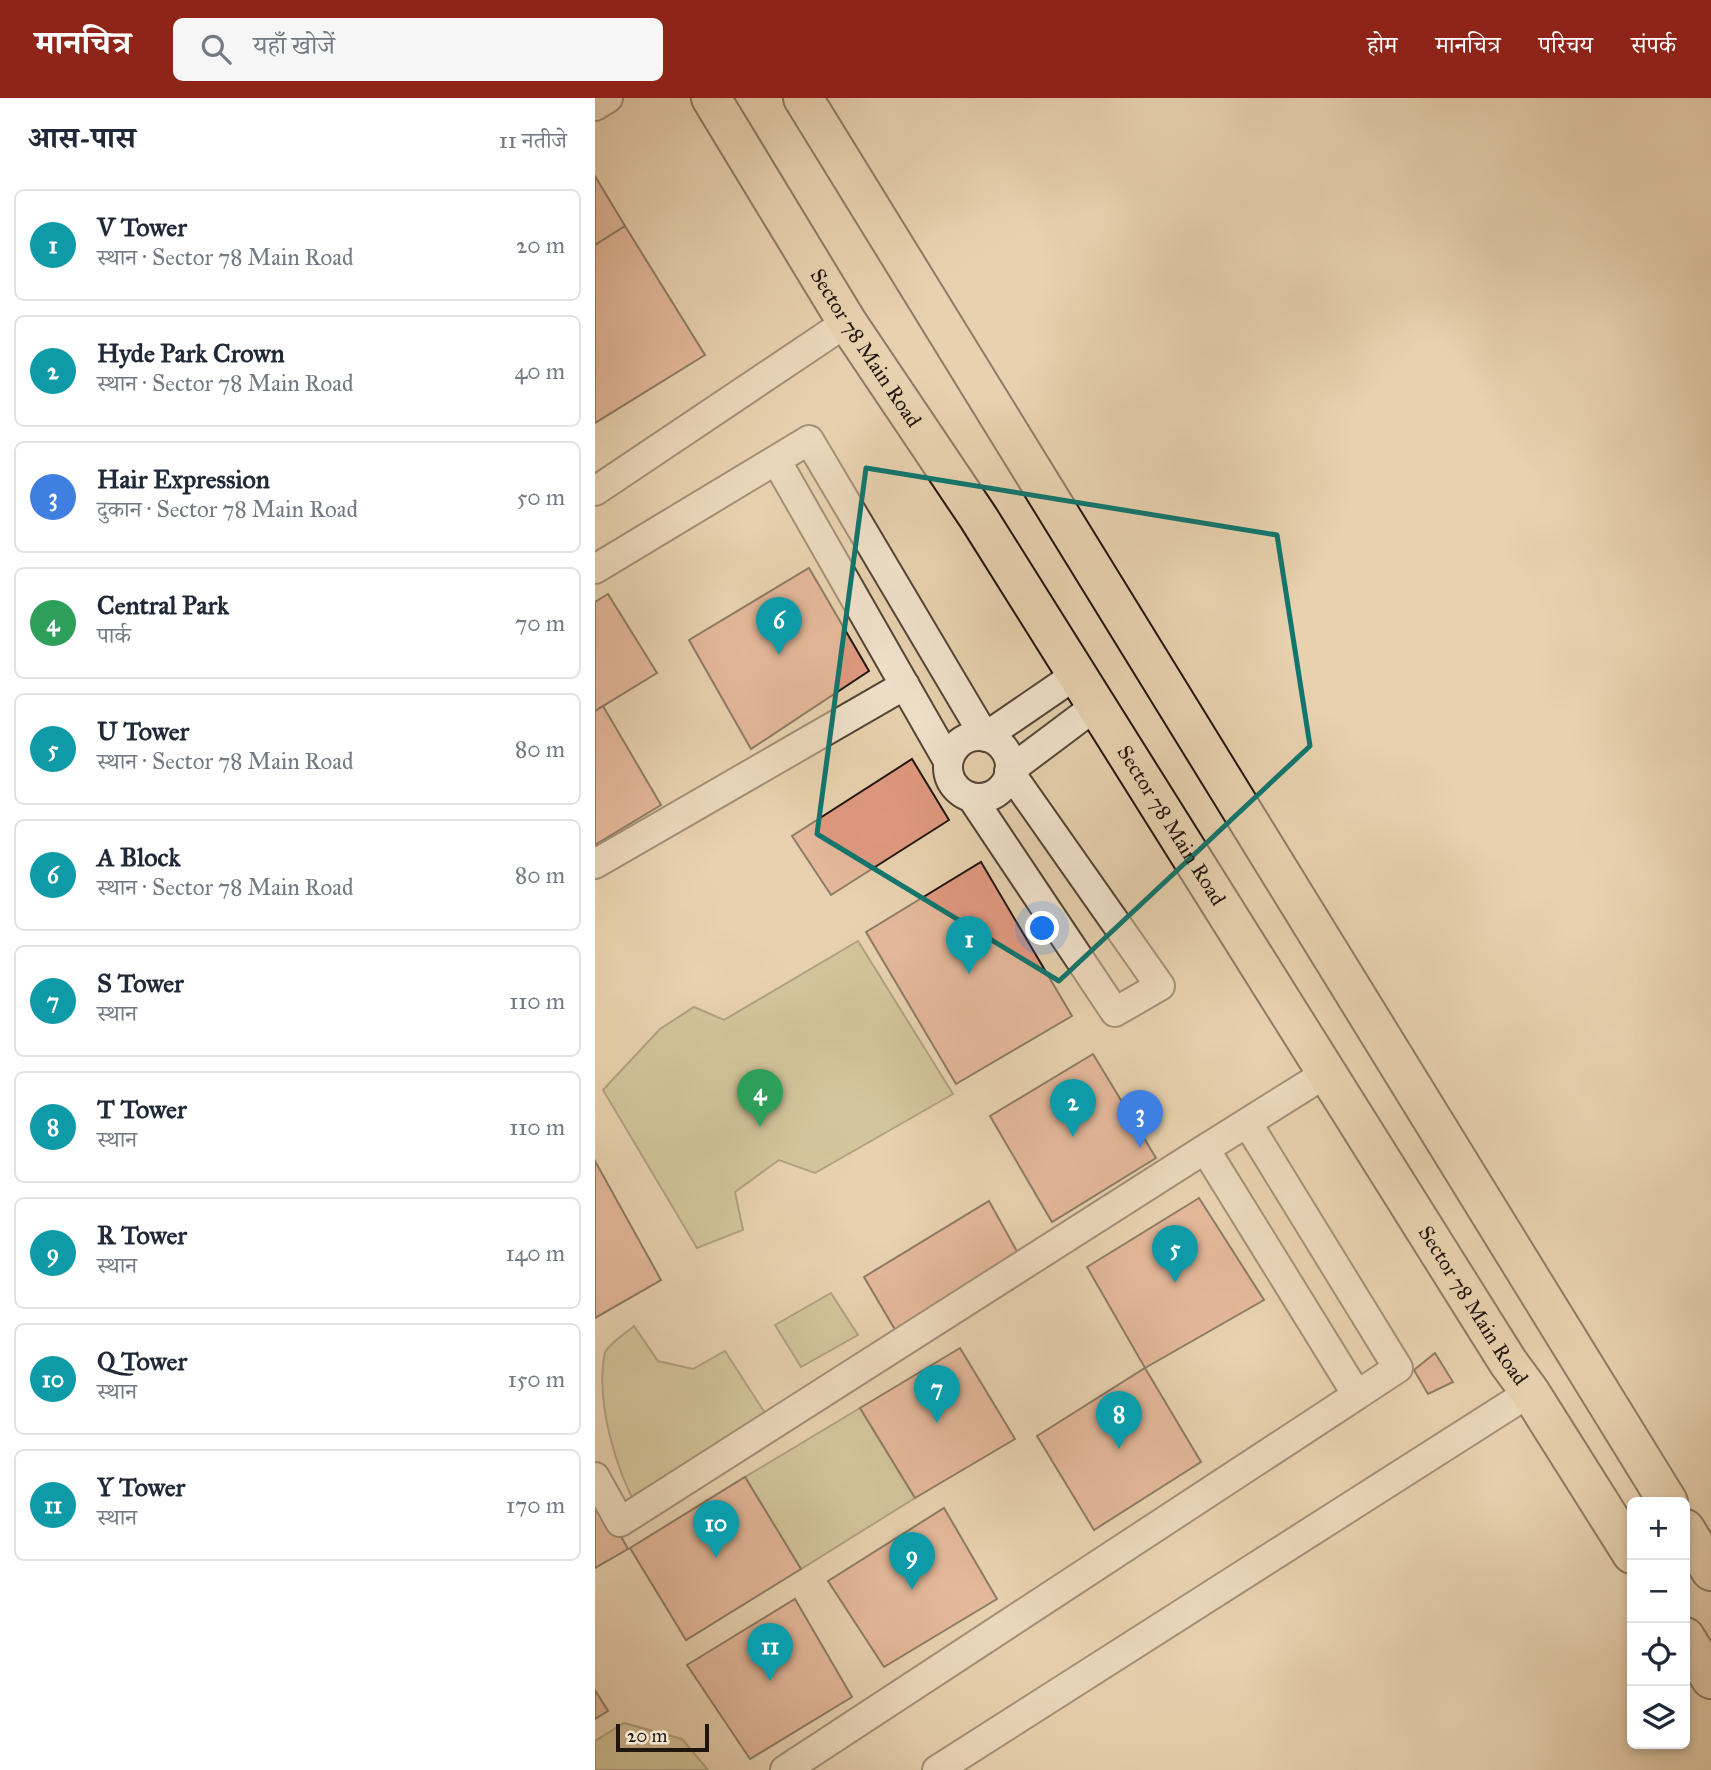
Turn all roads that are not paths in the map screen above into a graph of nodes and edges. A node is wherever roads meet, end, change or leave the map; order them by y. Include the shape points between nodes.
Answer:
1 (608, 98) edge
2 (711, 98) edge
3 (803, 98) edge
4 (595, 106) edge
5 (847, 322) junction
6 (776, 460) junction
7 (595, 491) edge
8 (595, 569) edge
9 (905, 685) junction
10 (1087, 689) junction
11 (985, 737) junction
12 (948, 761) junction
13 (1009, 771) junction
14 (972, 798) junction
15 (595, 864) edge
16 (1328, 1072) junction
17 (1248, 1124) junction
18 (1205, 1149) junction
19 (1530, 1392) junction
20 (1357, 1395) junction
21 (595, 1477) edge
22 (1665, 1497) edge
23 (1690, 1537) edge
24 (1627, 1546) edge
25 (1711, 1571) edge
26 (1690, 1645) edge
27 (1711, 1679) edge
28 (785, 1770) edge
29 (937, 1770) edge

1 - 4 street
2 - 5 main road, Sector 78 Main Road
3 - 22 main road
5 - 7 street
5 - 10 main road, Sector 78 Main Road
6 - 8 street
6 - 9 street
6 - 11 street via 809,440
9 - 12 street
9 - 15 street
10 - 11 street
10 - 13 street
10 - 16 main road, Sector 78 Main Road
11 - 12 street via 966,739
11 - 13 street via 1006,753
12 - 14 street via 956,788
13 - 14 street via 992,795
13 - 14 street via 1160,986 1115,1012
16 - 17 street
16 - 19 main road, Sector 78 Main Road
17 - 18 street
17 - 20 street via 1398,1368
18 - 20 street
18 - 21 street via 620,1522
19 - 24 main road, Sector 78 Main Road
19 - 29 street
20 - 28 street
23 - 25 main road
26 - 27 main road

